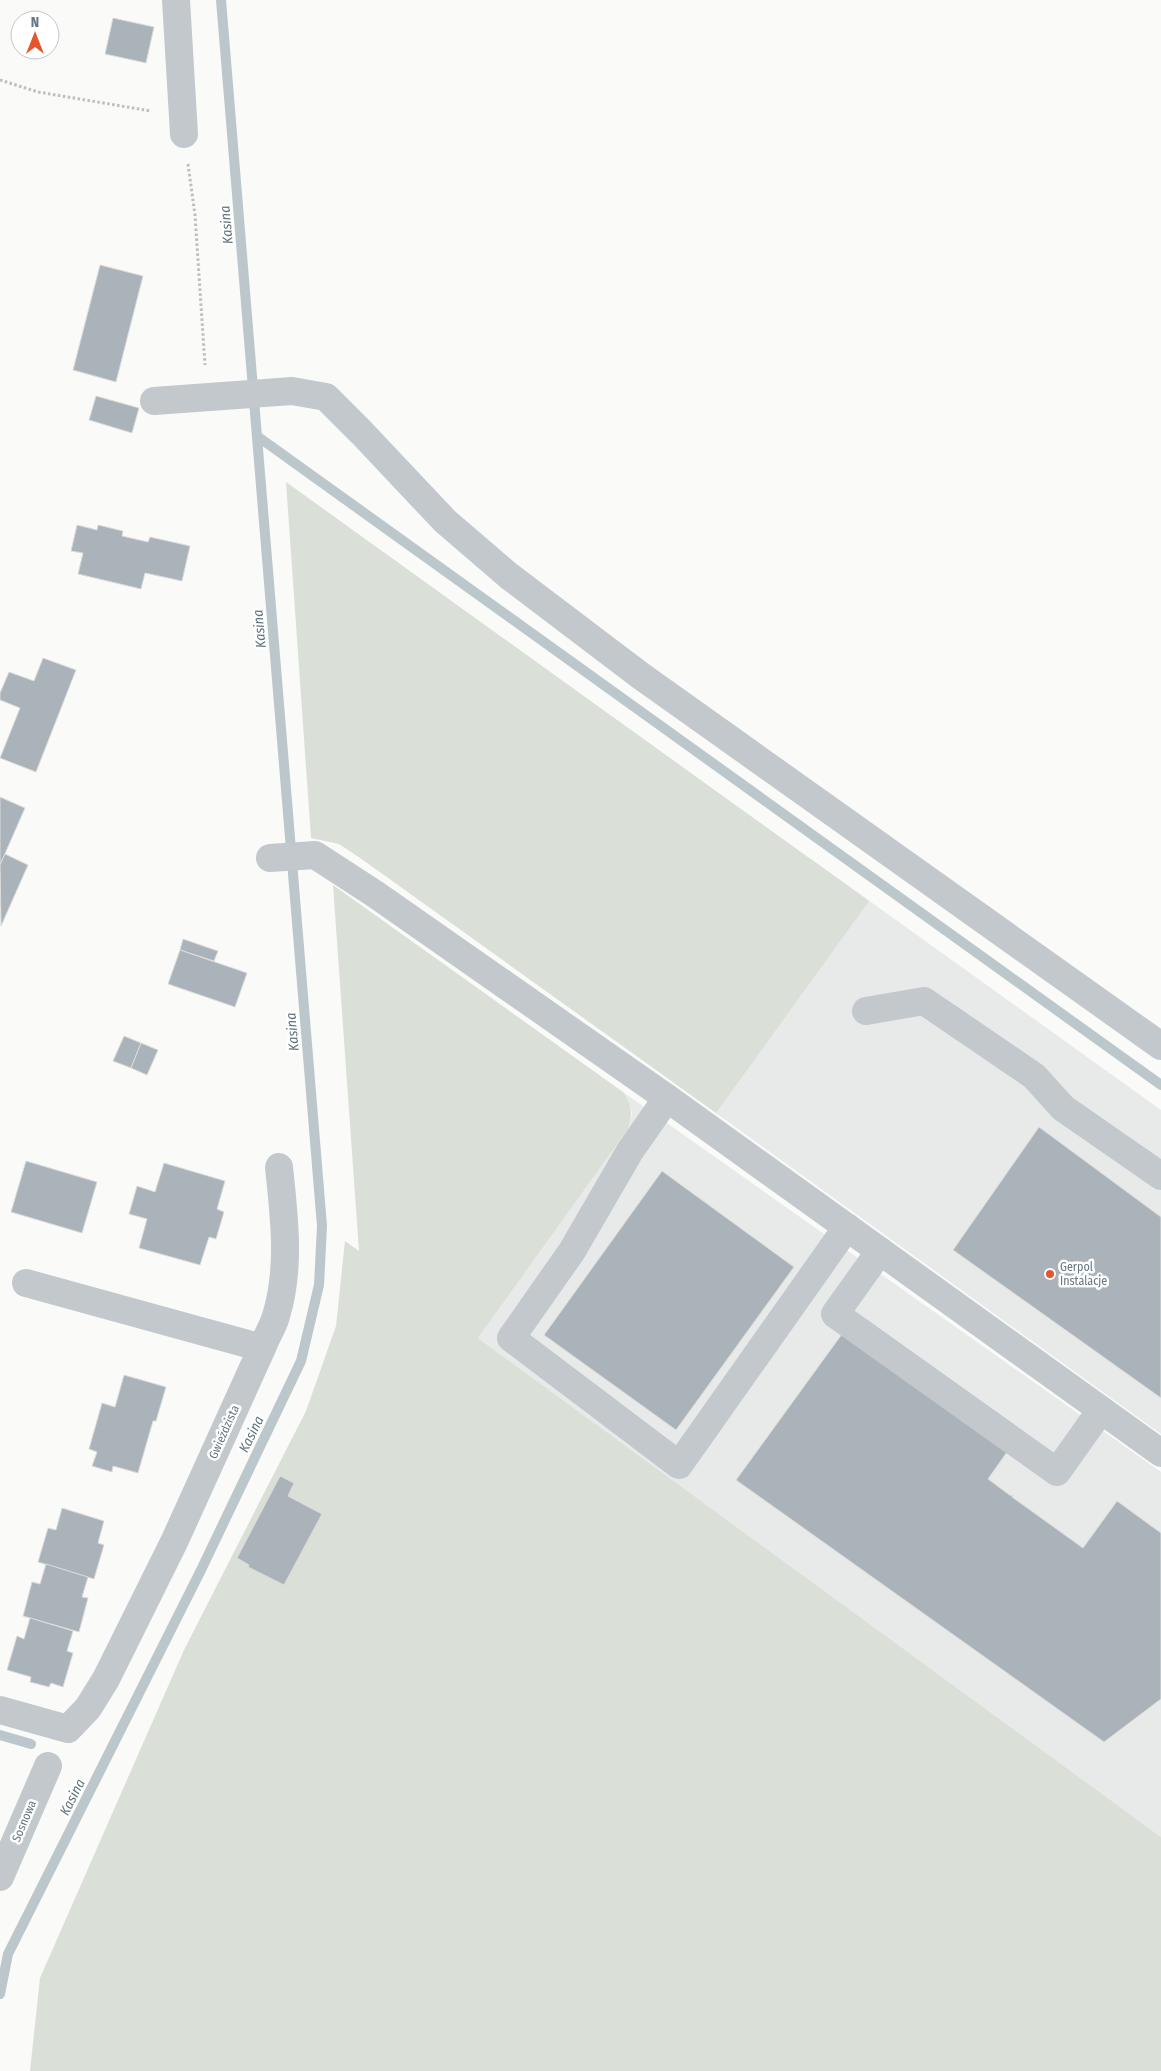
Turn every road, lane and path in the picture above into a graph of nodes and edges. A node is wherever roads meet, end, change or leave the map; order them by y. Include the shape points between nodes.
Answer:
1 (176, 0) edge
2 (0, 80) edge
3 (184, 134) junction
4 (216, 398) junction
5 (154, 401) dead end
6 (270, 858) dead end
7 (866, 1011) dead end
8 (1161, 1046) edge
9 (667, 1098) junction
10 (279, 1167) dead end
11 (1161, 1176) edge
12 (846, 1227) junction
13 (880, 1251) junction
14 (26, 1283) dead end
15 (262, 1348) junction
16 (1101, 1410) junction
17 (1161, 1453) edge
18 (0, 1710) edge
19 (48, 1766) dead end
20 (0, 1877) edge

1 - 3 street
2 - 3 path via 38,92 154,112
3 - 4 path
4 - 5 street
4 - 8 street via 292,391 326,397 445,521 509,576 642,676
6 - 9 street via 315,855
7 - 11 street via 924,1001 1034,1076 1063,1108
9 - 12 street
9 - 12 street via 630,1151 572,1251 511,1338 679,1465
10 - 15 street, Gwieździsta via 286,1241 283,1279 276,1316
12 - 13 street
13 - 16 street
13 - 16 street via 835,1314 1057,1472
14 - 15 street
15 - 18 street, Gwieździsta via 175,1540 88,1708 68,1729
16 - 17 street
19 - 20 street, Sosnowa

